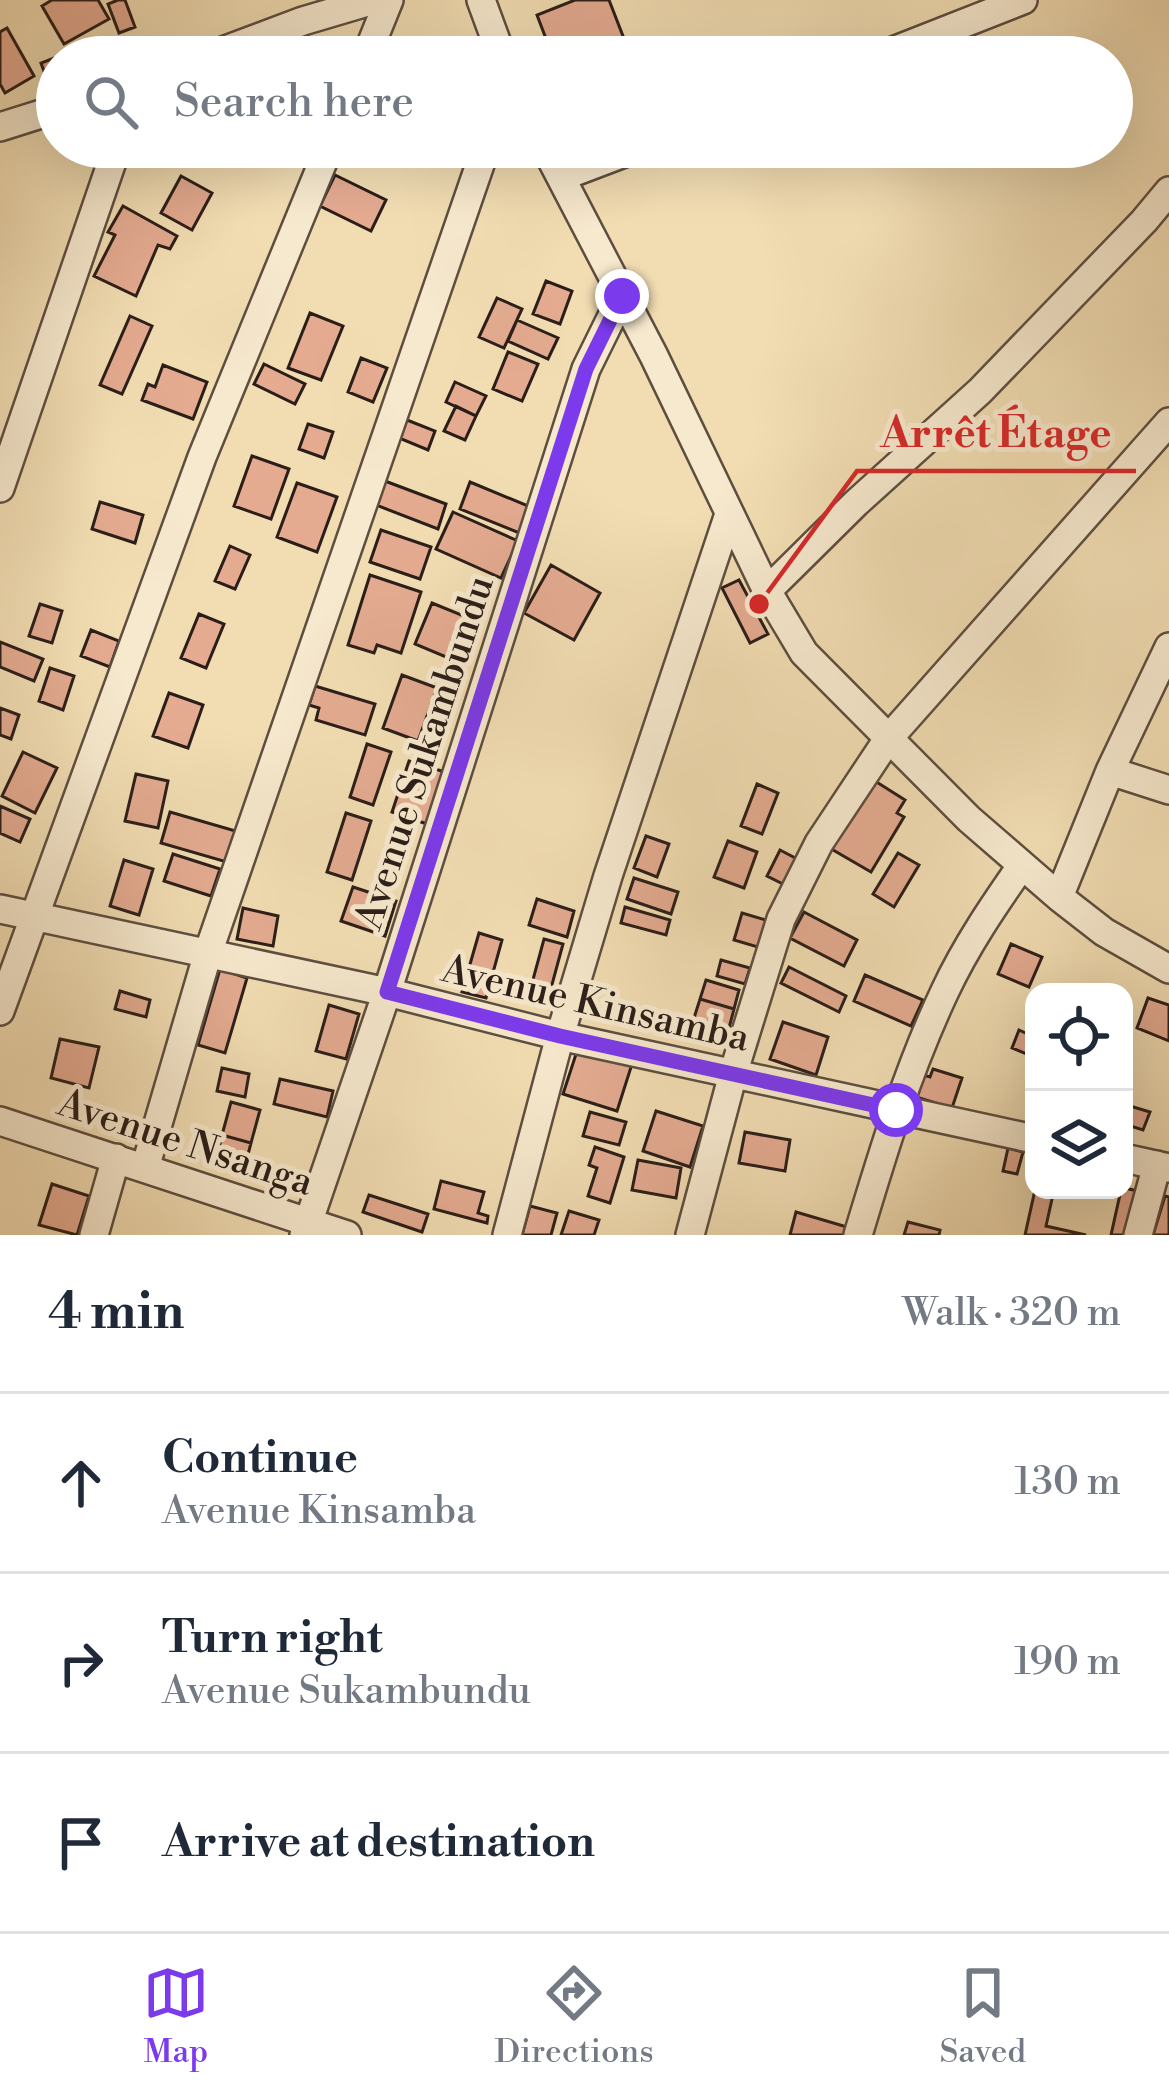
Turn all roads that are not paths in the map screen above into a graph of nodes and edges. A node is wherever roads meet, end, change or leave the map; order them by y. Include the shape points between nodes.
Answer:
1 (374, 0) edge
2 (389, 0) edge
3 (481, 0) edge
4 (1023, 0) edge
5 (297, 10) edge
6 (247, 36) edge
7 (374, 36) edge
8 (494, 36) edge
9 (931, 36) edge
10 (36, 116) edge
11 (0, 127) edge
12 (110, 168) edge
13 (320, 168) edge
14 (479, 168) edge
15 (556, 168) edge
16 (585, 168) edge
17 (561, 177) junction
18 (1169, 191) edge
19 (622, 296) junction
20 (1169, 422) edge
21 (0, 488) edge
22 (729, 514) junction
23 (767, 591) junction
24 (1169, 647) edge
25 (888, 739) junction
26 (1109, 771) junction
27 (1169, 790) edge
28 (1022, 865) junction
29 (1059, 897) junction
30 (0, 909) edge
31 (34, 916) junction
32 (208, 953) junction
33 (1169, 969) edge
34 (387, 992) junction
35 (0, 1011) edge
36 (560, 1036) junction
37 (733, 1074) junction
38 (896, 1110) junction
39 (0, 1121) edge
40 (1025, 1137) edge
41 (116, 1158) junction
42 (1133, 1160) edge
43 (1163, 1167) edge
44 (146, 1168) junction
45 (307, 1228) edge
46 (94, 1235) edge
47 (347, 1235) edge
48 (508, 1235) edge
49 (690, 1235) edge
50 (858, 1235) edge
51 (1138, 1235) edge

1 - 5 street
2 - 7 street
3 - 8 street
4 - 9 street
5 - 6 street
10 - 11 street
12 - 21 street
13 - 31 street via 202,457
14 - 32 street
15 - 17 street
16 - 17 street
17 - 19 street
18 - 23 street via 980,391
19 - 22 street
19 - 34 street, Avenue Sukambundu via 586,369
20 - 25 street
22 - 23 street
22 - 36 street
23 - 25 street via 804,653
24 - 26 street
25 - 28 street
25 - 37 street via 819,843 781,919
26 - 27 street
26 - 29 street
28 - 29 street
28 - 38 street via 945,990
29 - 33 street
30 - 31 street, Avenue Kinsamba
31 - 32 street, Avenue Kinsamba
31 - 35 street
32 - 34 street, Avenue Kinsamba
32 - 44 street
34 - 36 street, Avenue Kinsamba
34 - 45 street, Avenue Sukambundu
36 - 37 street, Avenue Kinsamba
36 - 48 street
37 - 38 street, Avenue Kinsamba
37 - 49 street
38 - 40 street, Avenue Kinsamba
38 - 50 street
39 - 41 street, Avenue Nsanga
41 - 44 street, Avenue Nsanga
41 - 46 street
42 - 43 street
43 - 51 street
44 - 45 street, Avenue Nsanga
45 - 47 street, Avenue Nsanga

